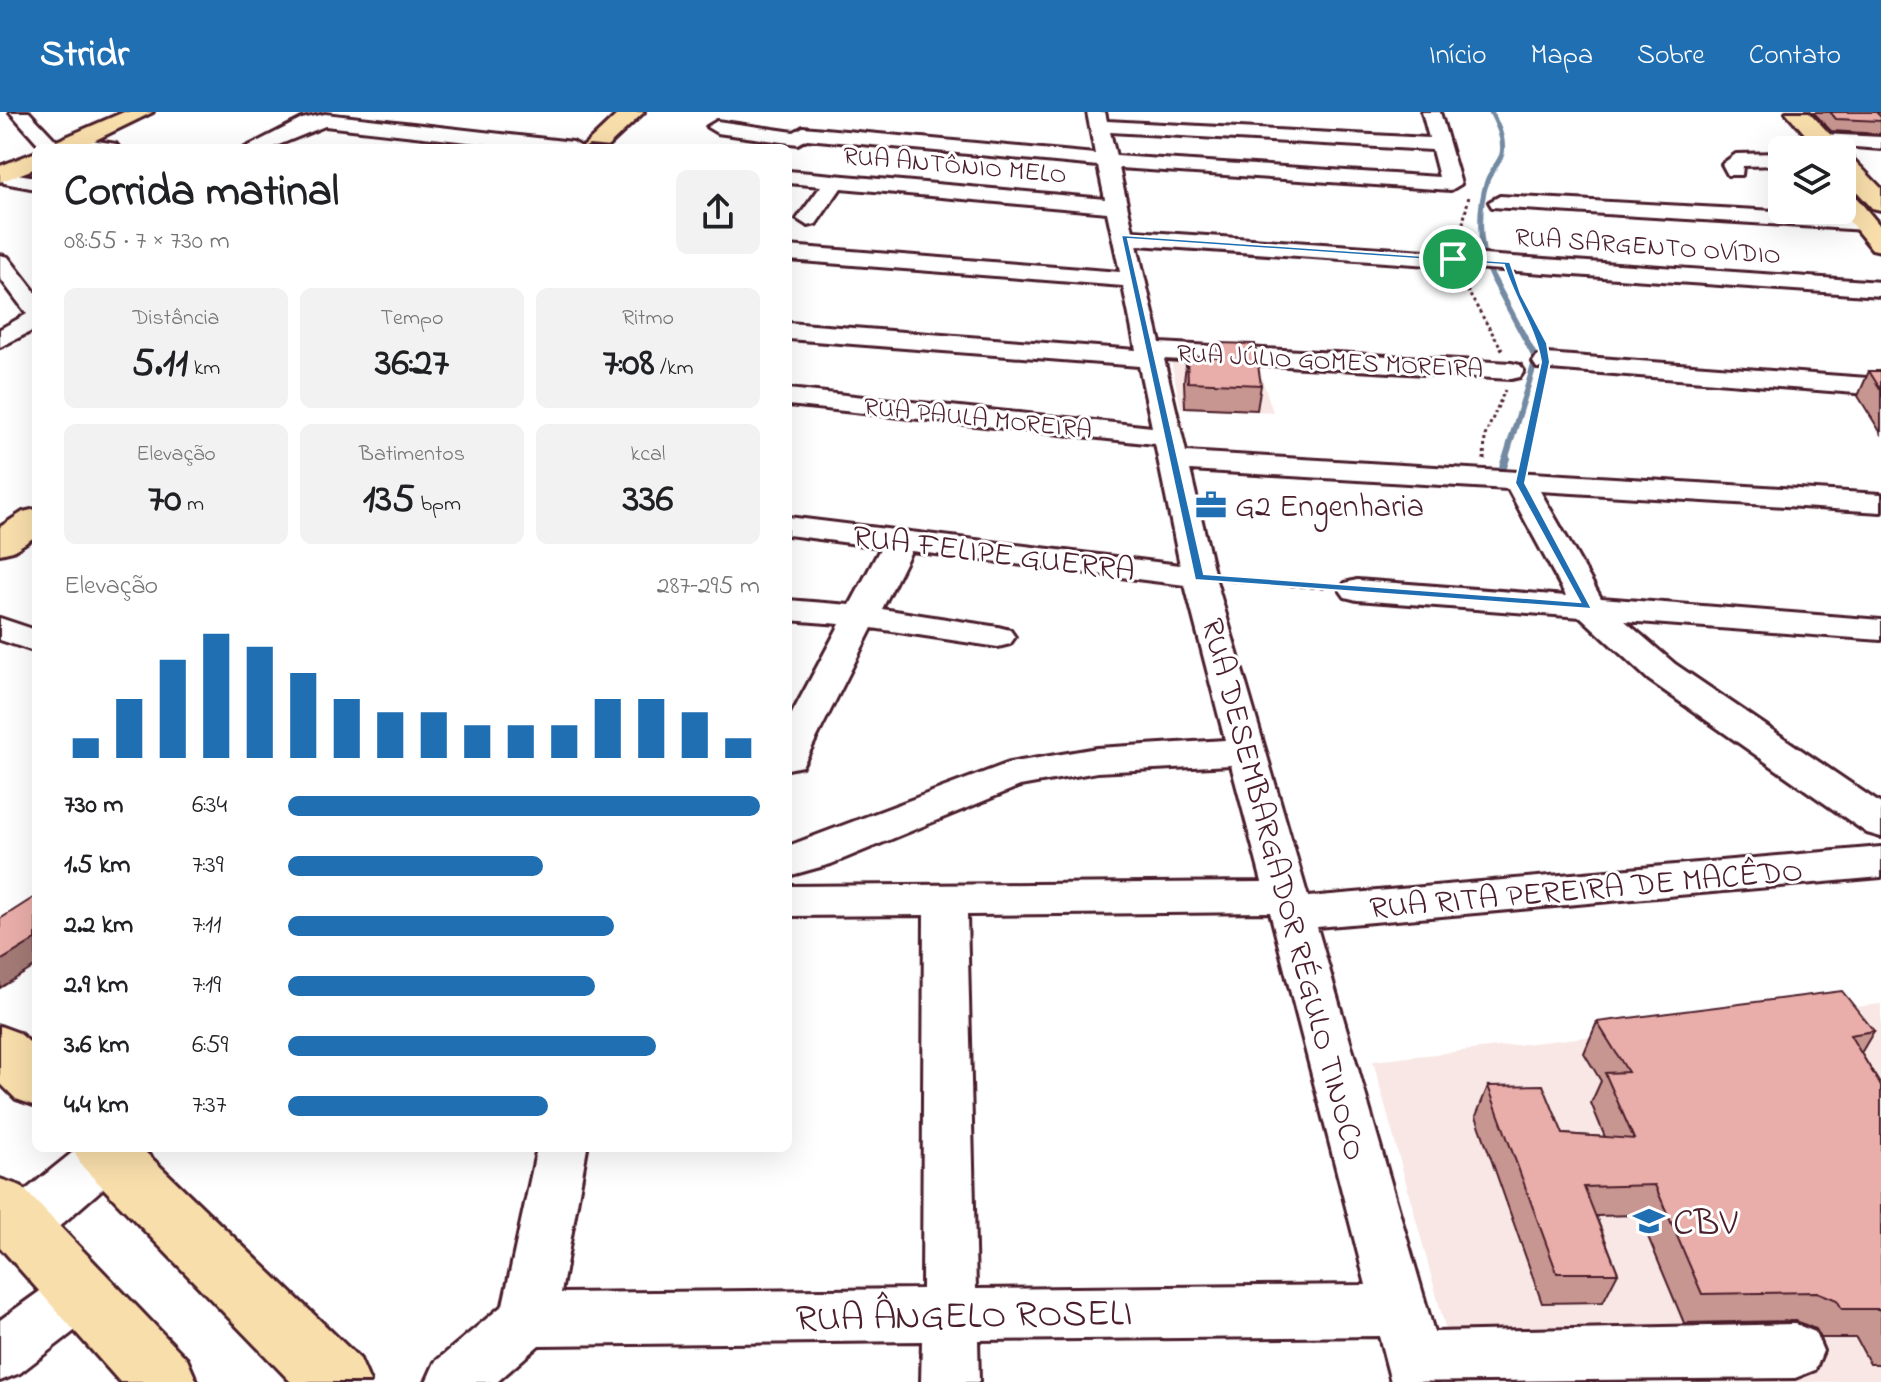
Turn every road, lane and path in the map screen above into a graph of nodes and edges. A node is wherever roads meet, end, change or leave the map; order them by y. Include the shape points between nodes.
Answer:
1 (19, 112) edge
2 (142, 112) edge
3 (436, 112) edge
4 (633, 112) edge
5 (826, 112) edge
6 (1431, 112) edge
7 (1787, 117) edge
8 (717, 127) dead end
9 (406, 128) junction
10 (1101, 133) edge
11 (1807, 136) edge
12 (795, 140) edge
13 (1881, 143) edge
14 (73, 144) edge
15 (83, 144) edge
16 (264, 144) edge
17 (376, 144) edge
18 (540, 144) edge
19 (597, 144) edge
20 (1440, 145) junction
21 (1856, 145) edge
22 (1768, 159) edge
23 (32, 162) edge
24 (32, 170) edge
25 (1735, 171) dead end
26 (792, 177) edge
27 (4, 180) edge
28 (835, 181) junction
29 (1856, 182) edge
30 (32, 183) edge
31 (1451, 184) junction
32 (1500, 202) dead end
33 (1856, 203) edge
34 (1878, 215) edge
35 (808, 219) dead end
36 (1121, 222) junction
37 (792, 253) edge
38 (1457, 260) junction
39 (0, 262) edge
40 (1504, 263) junction
41 (1133, 280) junction
42 (1881, 289) edge
43 (32, 304) edge
44 (32, 321) edge
45 (792, 331) edge
46 (0, 339) edge
47 (1150, 354) junction
48 (1546, 362) junction
49 (1511, 371) dead end
50 (1881, 387) edge
51 (792, 398) edge
52 (1171, 448) junction
53 (1520, 483) junction
54 (1881, 503) edge
55 (32, 523) edge
56 (792, 526) edge
57 (901, 540) junction
58 (0, 543) edge
59 (1199, 577) junction
60 (1357, 590) joint
61 (1588, 606) junction
62 (792, 610) edge
63 (862, 616) junction
64 (0, 628) edge
65 (1881, 630) edge
66 (998, 637) dead end
67 (32, 640) edge
68 (792, 749) edge
69 (1247, 752) junction
70 (1881, 823) edge
71 (792, 860) edge
72 (1881, 862) edge
73 (945, 898) junction
74 (792, 901) edge
75 (1290, 906) junction
76 (0, 1048) edge
77 (32, 1079) edge
78 (105, 1152) edge
79 (110, 1152) edge
80 (561, 1152) edge
81 (10, 1216) edge
82 (80, 1294) junction
83 (949, 1314) junction
84 (528, 1319) junction
85 (1412, 1351) edge
86 (1795, 1351) dead end
87 (0, 1354) edge
88 (164, 1382) edge
89 (337, 1382) edge
90 (455, 1382) edge
91 (950, 1382) edge

1 - 14 street
2 - 15 main road
3 - 9 street
4 - 19 main road
5 - 12 street
6 - 20 street
7 - 11 main road
8 - 12 street
9 - 16 street via 340,120 309,123
9 - 17 street
9 - 18 street
10 - 12 street
10 - 20 street
10 - 31 street
10 - 36 street, RUA DESEMBARGADOR RÉGULO TINOCO
13 - 21 street
20 - 31 street
22 - 25 street via 1736,160
23 - 27 main road
24 - 27 main road
26 - 28 street, RUA ANTÔNIO MELO
27 - 30 street
28 - 35 street
28 - 36 street, RUA ANTÔNIO MELO
29 - 34 main road
31 - 38 path via 1469,196
32 - 34 street
33 - 34 main road
36 - 38 street, RUA SARGENTO OVÍDIO
36 - 41 street, RUA DESEMBARGADOR RÉGULO TINOCO
37 - 41 street
38 - 40 street, RUA SARGENTO OVÍDIO
39 - 43 street
40 - 42 street, RUA SARGENTO OVÍDIO
40 - 48 path via 1543,343
41 - 47 street, RUA DESEMBARGADOR RÉGULO TINOCO
44 - 46 street
45 - 47 street, RUA JÚLIO GOMES MOREIRA
47 - 49 street, RUA JÚLIO GOMES MOREIRA
47 - 52 street, RUA DESEMBARGADOR RÉGULO TINOCO
48 - 50 street
48 - 53 path
51 - 52 street, RUA PAULA MOREIRA
52 - 53 street, RUA PAULA MOREIRA
52 - 59 street, RUA DESEMBARGADOR RÉGULO TINOCO
53 - 54 street, RUA PAULA MOREIRA
53 - 61 street
55 - 58 main road
56 - 57 street, RUA FELIPE GUERRA
57 - 59 street, RUA FELIPE GUERRA
57 - 63 street
59 - 60 path
59 - 69 street, RUA DESEMBARGADOR RÉGULO TINOCO
60 - 61 street
61 - 65 street
61 - 70 street via 1662,672
62 - 63 street
63 - 66 street
63 - 68 street
64 - 67 street
69 - 71 street via 1111,757 1041,768
69 - 75 street, RUA DESEMBARGADOR RÉGULO TINOCO
72 - 75 street, RUA RITA PEREIRA DE MACÊDO
73 - 74 street
73 - 75 street
73 - 83 street
75 - 85 street, RUA DESEMBARGADOR RÉGULO TINOCO
76 - 77 main road
78 - 81 street
79 - 89 main road
80 - 84 street
81 - 82 main road
82 - 87 street
82 - 88 main road
83 - 84 street, RUA ÂNGELO ROSELI
83 - 85 street, RUA ÂNGELO ROSELI
83 - 91 street
84 - 90 street
85 - 86 street, RUA ÂNGELO ROSELI

